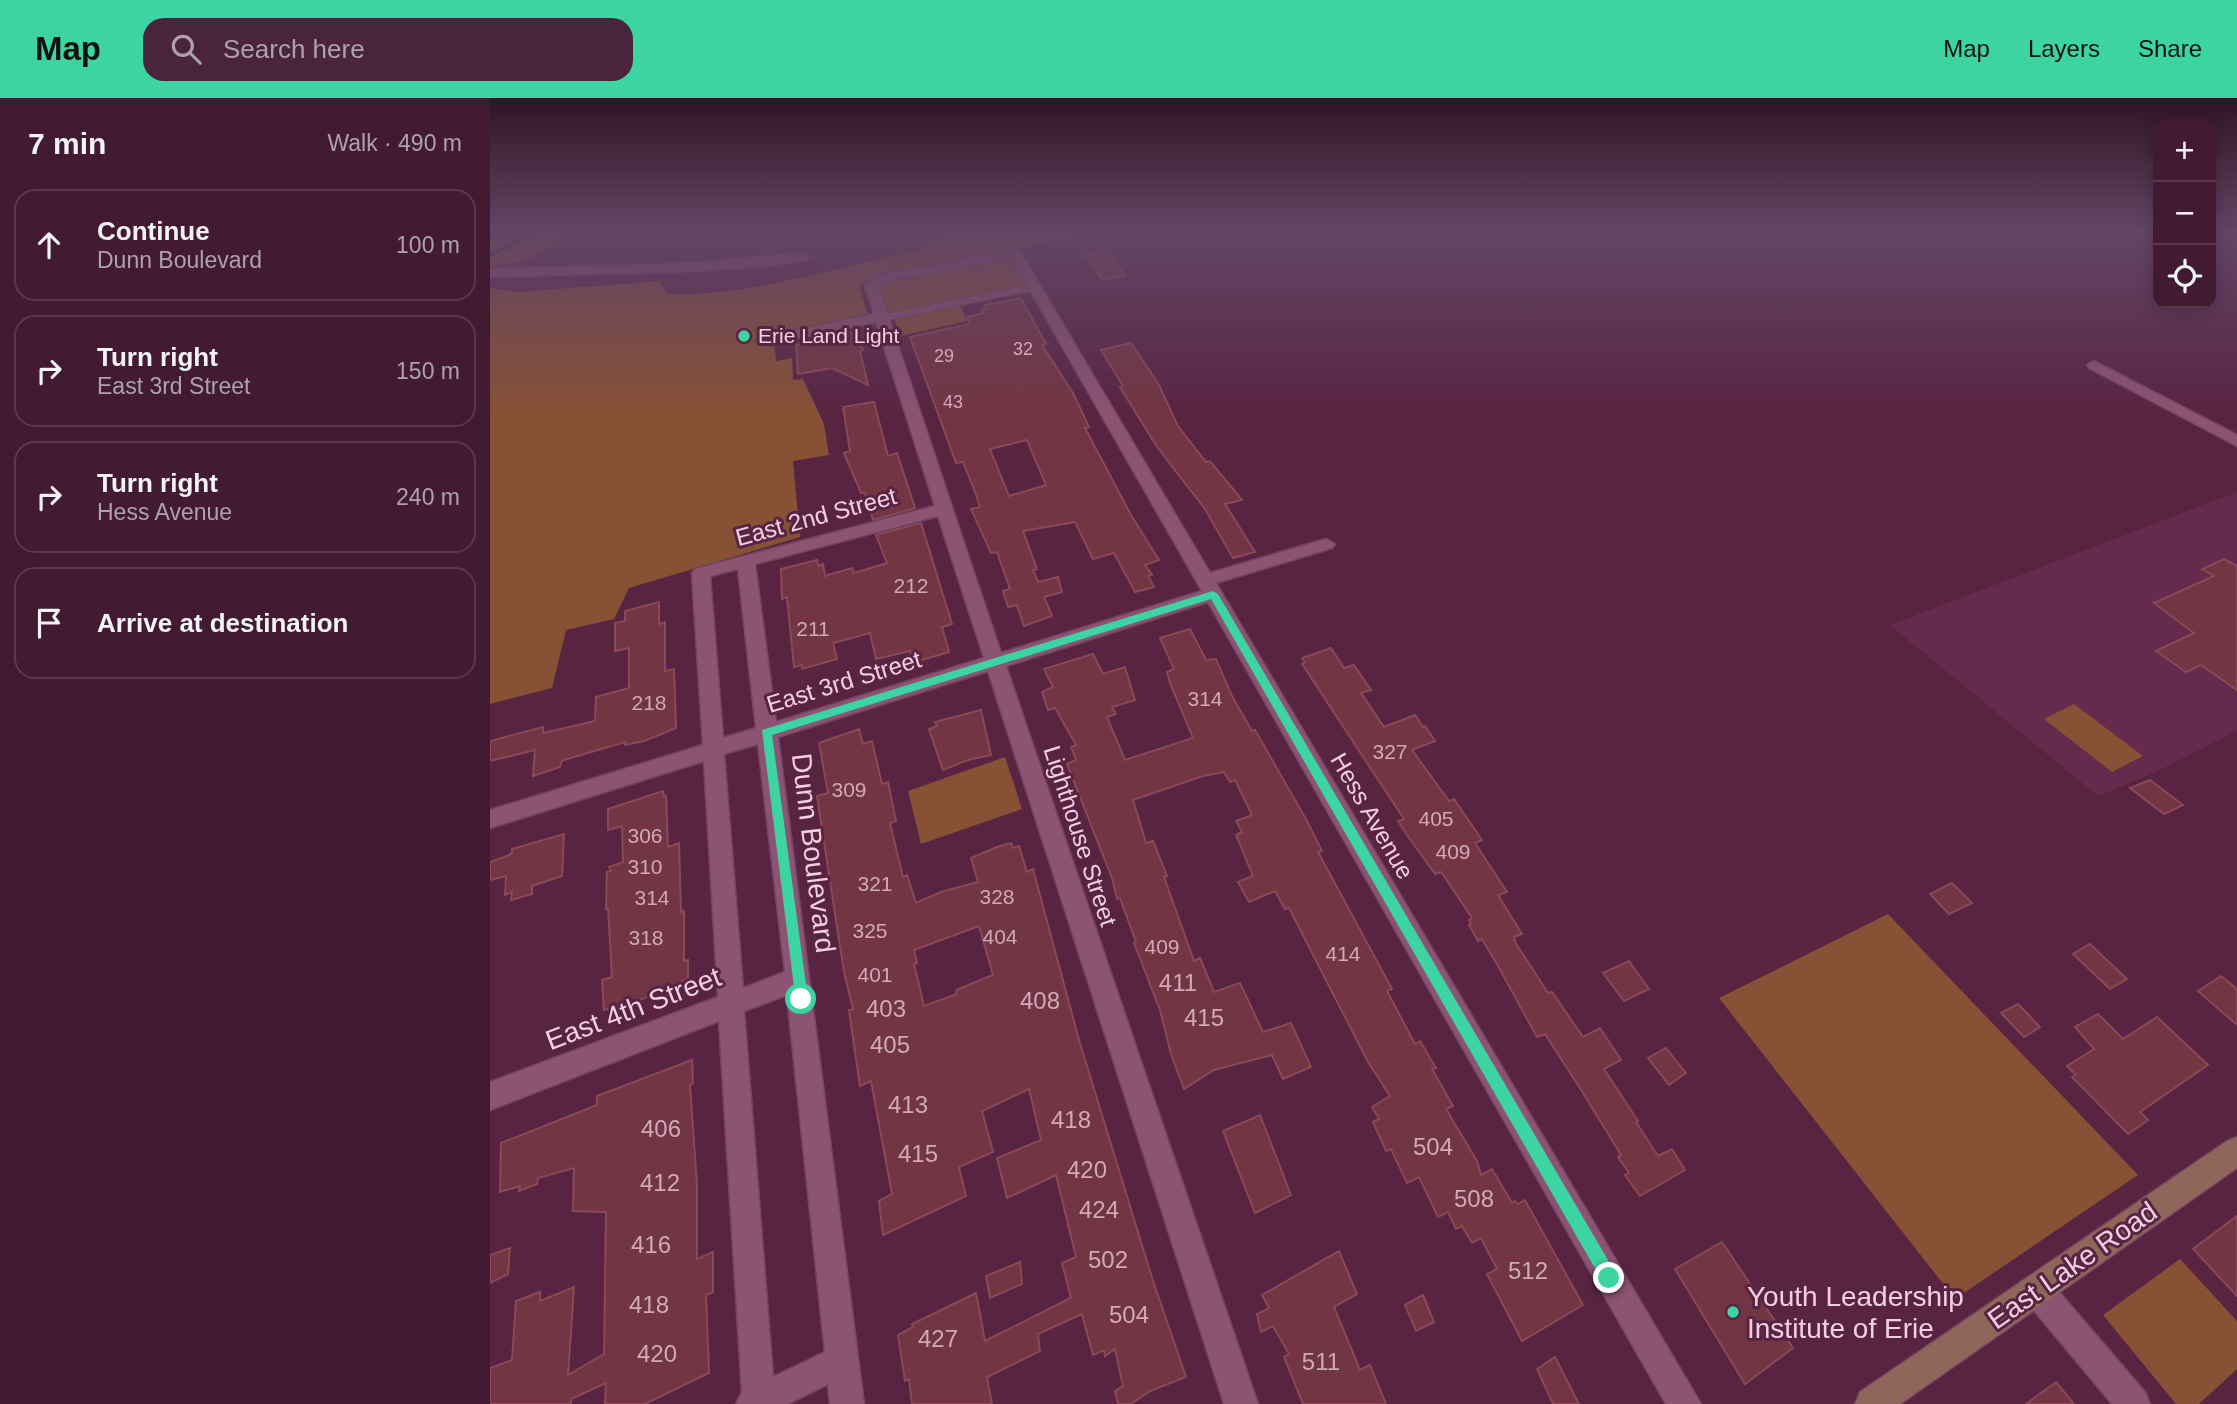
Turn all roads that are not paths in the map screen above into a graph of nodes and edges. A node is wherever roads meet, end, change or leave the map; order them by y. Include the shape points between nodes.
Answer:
1 (873, 292) edge
2 (1009, 292) edge
3 (1038, 292) edge
4 (880, 317) junction
5 (763, 341) dead end
6 (2094, 365) dead end
7 (2237, 441) edge
8 (944, 509) junction
9 (1326, 544) dead end
10 (746, 561) junction
11 (1209, 587) junction
12 (995, 663) junction
13 (766, 733) junction
14 (713, 750) junction
15 (490, 819) edge
16 (798, 979) junction
17 (731, 1004) junction
18 (490, 1096) edge
19 (2234, 1157) edge
20 (2037, 1290) junction
21 (841, 1362) junction
22 (757, 1403) edge
23 (846, 1404) edge
24 (1241, 1404) edge
25 (1684, 1404) edge
26 (1872, 1404) edge
27 (2133, 1404) edge

1 - 4 street, Lighthouse Street
2 - 4 lane
3 - 11 street, Hess Avenue
4 - 5 street
4 - 8 street, Lighthouse Street
6 - 7 street
8 - 10 street, East 2nd Street
8 - 12 street, Lighthouse Street
9 - 11 street, East 3rd Street
10 - 13 street, Dunn Boulevard
10 - 14 street, East 2nd Street via 701,573
11 - 12 street, East 3rd Street
11 - 25 street, Hess Avenue
12 - 13 street, East 3rd Street
12 - 24 street, Lighthouse Street
13 - 14 street, East 3rd Street
13 - 16 street, Dunn Boulevard
14 - 15 street, East 3rd Street
14 - 17 street
16 - 17 street, East 4th Street
16 - 21 street, Dunn Boulevard
17 - 18 street, East 4th Street
17 - 22 street
19 - 20 main road, East Lake Road
20 - 26 main road, East Lake Road
20 - 27 street
21 - 22 street
21 - 23 street, Dunn Boulevard

